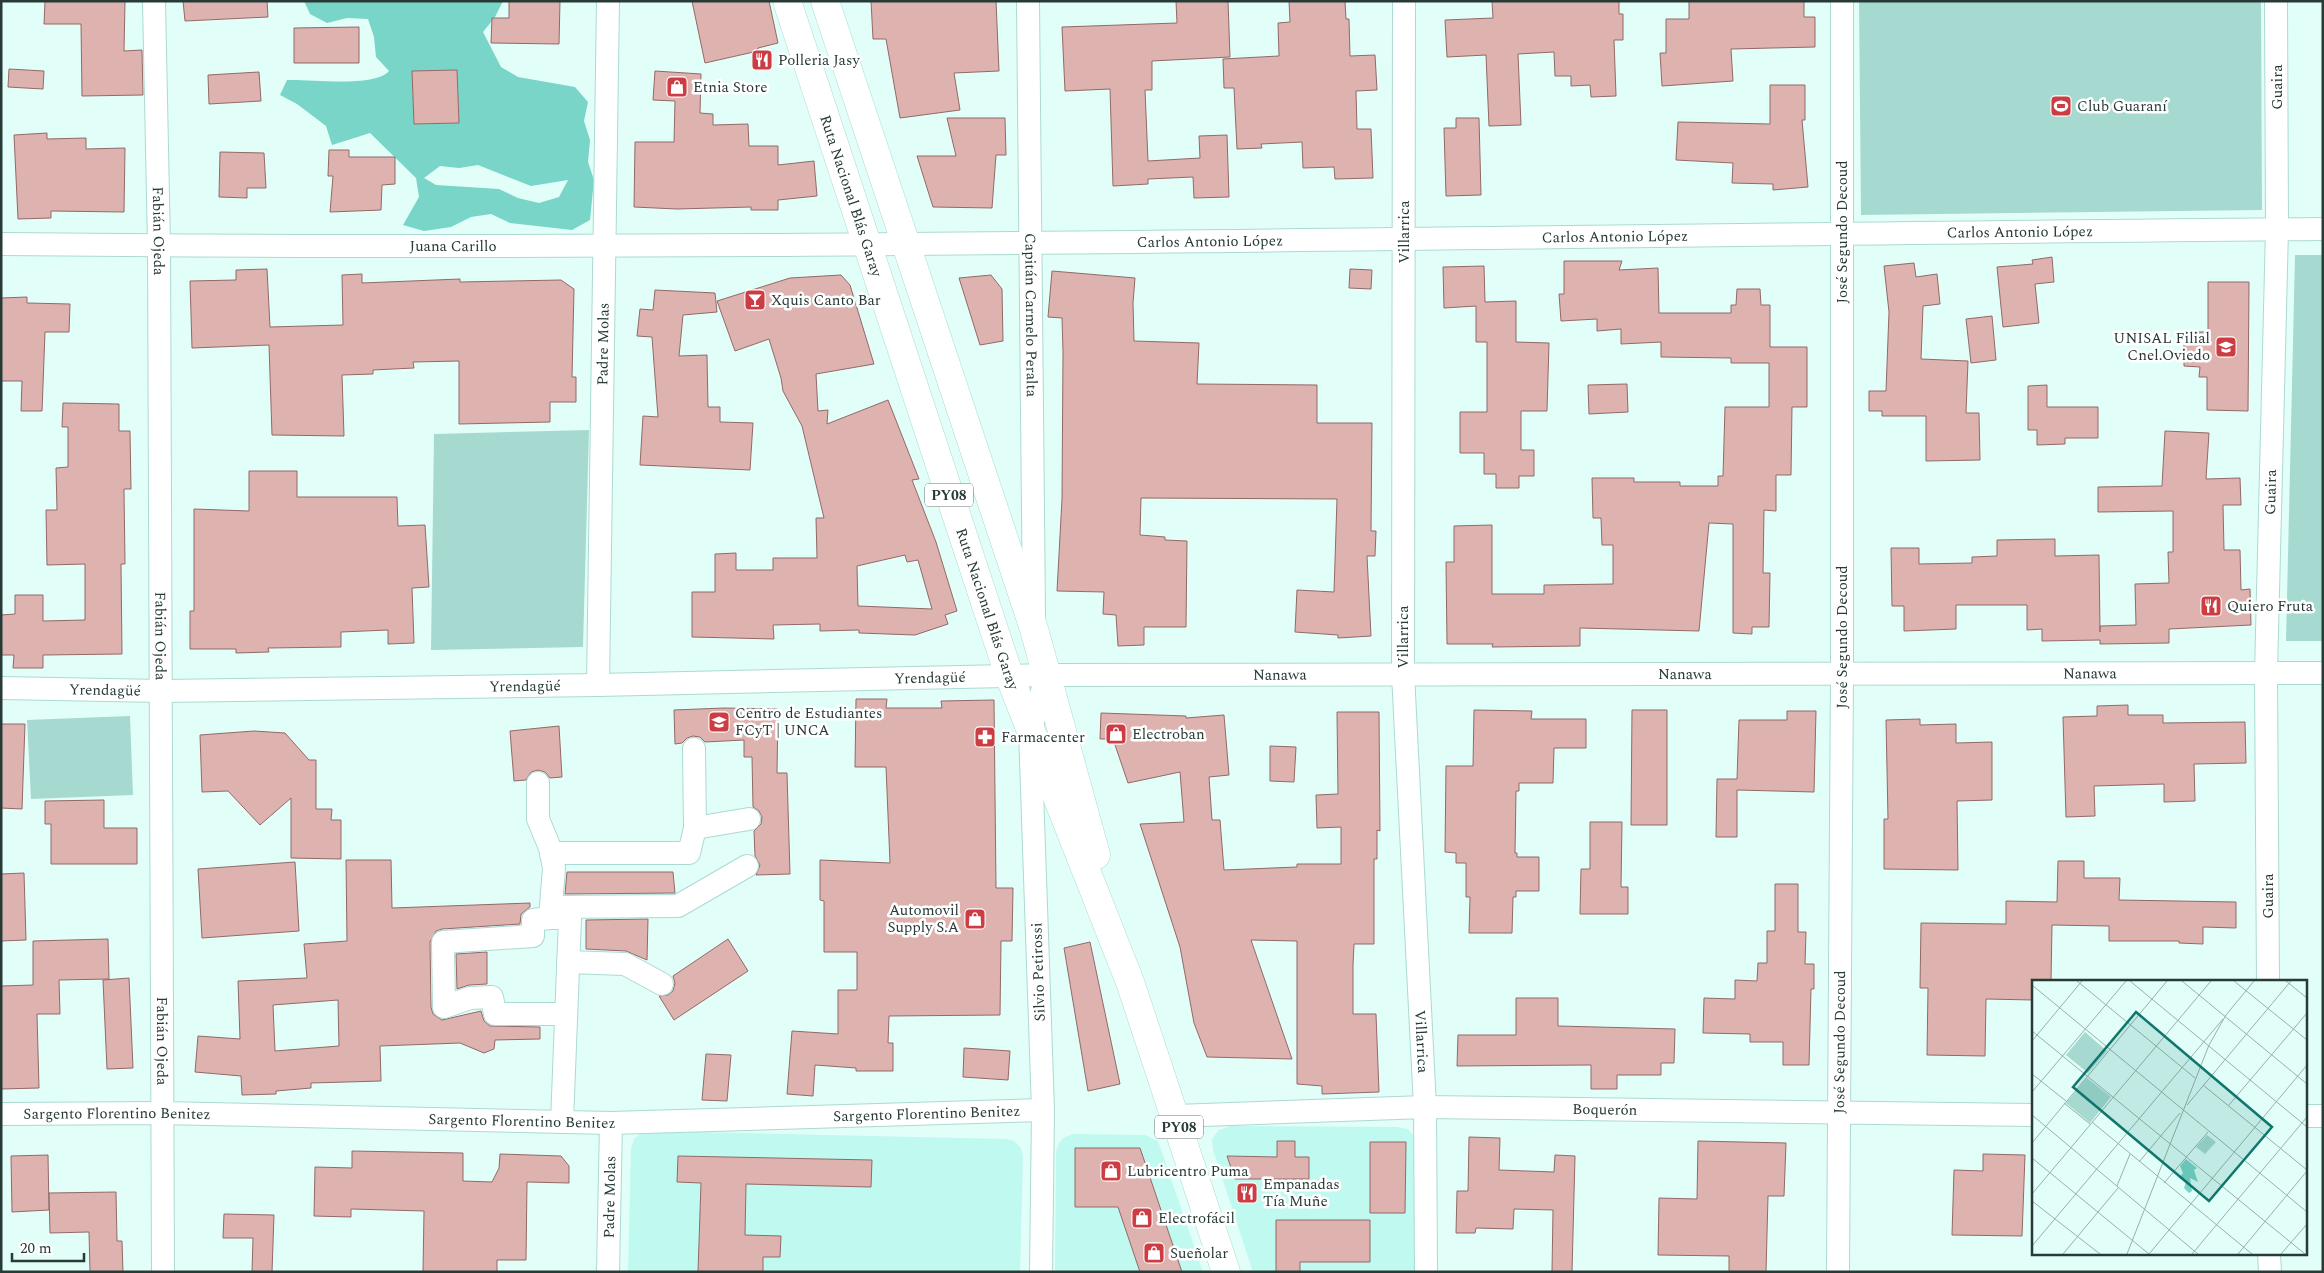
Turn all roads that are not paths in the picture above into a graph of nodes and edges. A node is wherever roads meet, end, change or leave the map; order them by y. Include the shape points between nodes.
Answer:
1 (154, 1) edge
2 (608, 1) edge
3 (787, 1) edge
4 (825, 1) edge
5 (1028, 1) edge
6 (1404, 1) edge
7 (1842, 1) edge
8 (2276, 1) edge
9 (2277, 229) junction
10 (2323, 229) edge
11 (1842, 232) junction
12 (1404, 238) junction
13 (1030, 243) junction
14 (1, 244) edge
15 (867, 244) junction
16 (604, 245) junction
17 (906, 245) junction
18 (158, 246) junction
19 (1034, 629) junction
20 (2266, 673) junction
21 (2323, 673) edge
22 (1403, 674) junction
23 (1842, 674) junction
24 (1008, 675) junction
25 (1047, 675) junction
26 (598, 685) junction
27 (1, 688) edge
28 (162, 691) junction
29 (1030, 730) junction
30 (694, 749) dead end
31 (538, 783) dead end
32 (749, 819) dead end
33 (695, 828) junction
34 (551, 853) junction
35 (746, 866) dead end
36 (551, 912) junction
37 (568, 962) junction
38 (2268, 980) edge
39 (1130, 982) junction
40 (662, 984) dead end
41 (566, 1014) junction
42 (1425, 1107) junction
43 (1043, 1110) junction
44 (161, 1113) junction
45 (1839, 1113) junction
46 (1, 1114) edge
47 (2032, 1115) edge
48 (1176, 1116) junction
49 (2306, 1116) edge
50 (2323, 1116) edge
51 (562, 1122) junction
52 (611, 1123) junction
53 (2270, 1256) edge
54 (163, 1272) edge
55 (608, 1272) edge
56 (1041, 1272) edge
57 (1226, 1272) edge
58 (1426, 1272) edge
59 (1838, 1272) edge
60 (2270, 1272) edge

1 - 18 street, Fabián Ojeda
2 - 16 street, Padre Molas
3 - 15 highway, Ruta Nacional Blás Garay / PY08
4 - 17 highway, Ruta Nacional Blás Garay / PY08
5 - 13 street, Capitán Carmelo Peralta
6 - 12 street, Villarrica
7 - 11 street, José Segundo Decoud
8 - 9 street, Guaira
9 - 10 street, Carlos Antonio López
9 - 11 street, Carlos Antonio López
9 - 20 street, Guaira
11 - 12 street, Carlos Antonio López
11 - 23 street, José Segundo Decoud
12 - 13 street, Carlos Antonio López
12 - 22 street, Villarrica
13 - 17 street, Carlos Antonio López
13 - 19 street, Capitán Carmelo Peralta
14 - 18 street, Juana Carillo
15 - 16 street, Juana Carillo
15 - 17 street, Juana Carillo
15 - 24 highway, Ruta Nacional Blás Garay / PY08
16 - 18 street, Juana Carillo
16 - 26 street, Padre Molas
17 - 19 highway, Ruta Nacional Blás Garay / PY08
18 - 28 street, Fabián Ojeda
19 - 25 highway, Ruta Nacional Blás Garay / PY08
20 - 21 street, Nanawa
20 - 23 street, Nanawa
20 - 38 street, Guaira
22 - 23 street, Nanawa
22 - 25 street, Nanawa
22 - 42 street, Villarrica
23 - 45 street, José Segundo Decoud
24 - 25 street, Yrendagüé
24 - 26 street, Yrendagüé
24 - 29 highway, Ruta Nacional Blás Garay / PY08
25 - 29 street, Silvio Petirossi
25 - 39 highway, Ruta Nacional Blás Garay / PY08
26 - 28 street, Yrendagüé
27 - 28 street, Yrendagüé
28 - 44 street, Fabián Ojeda
29 - 39 highway, Ruta Nacional Blás Garay / PY08
29 - 43 street, Silvio Petirossi
30 - 33 street
31 - 34 street via 538,819
32 - 33 street
33 - 34 street via 689,853
34 - 36 street via 554,868
35 - 36 street via 678,906
36 - 37 street via 570,918
36 - 41 street via 533,920 533,936 480,946 443,942 444,1008 470,998 492,997 495,1014
37 - 40 street via 625,964
37 - 41 street
39 - 48 highway, Ruta Nacional Blás Garay / PY08
41 - 51 street
42 - 45 street, Boquerón
42 - 48 street, Boquerón
42 - 58 street, Villarrica
43 - 52 street, Sargento Florentino Benitez
43 - 56 street, Silvio Petirossi
44 - 46 street, Sargento Florentino Benitez
44 - 51 street, Sargento Florentino Benitez
44 - 54 street, Fabián Ojeda
45 - 47 street, Boquerón
45 - 59 street, José Segundo Decoud
48 - 57 highway, Ruta Nacional Blás Garay / PY08
49 - 50 street
51 - 52 street, Sargento Florentino Benitez
52 - 55 street, Padre Molas
53 - 60 street

